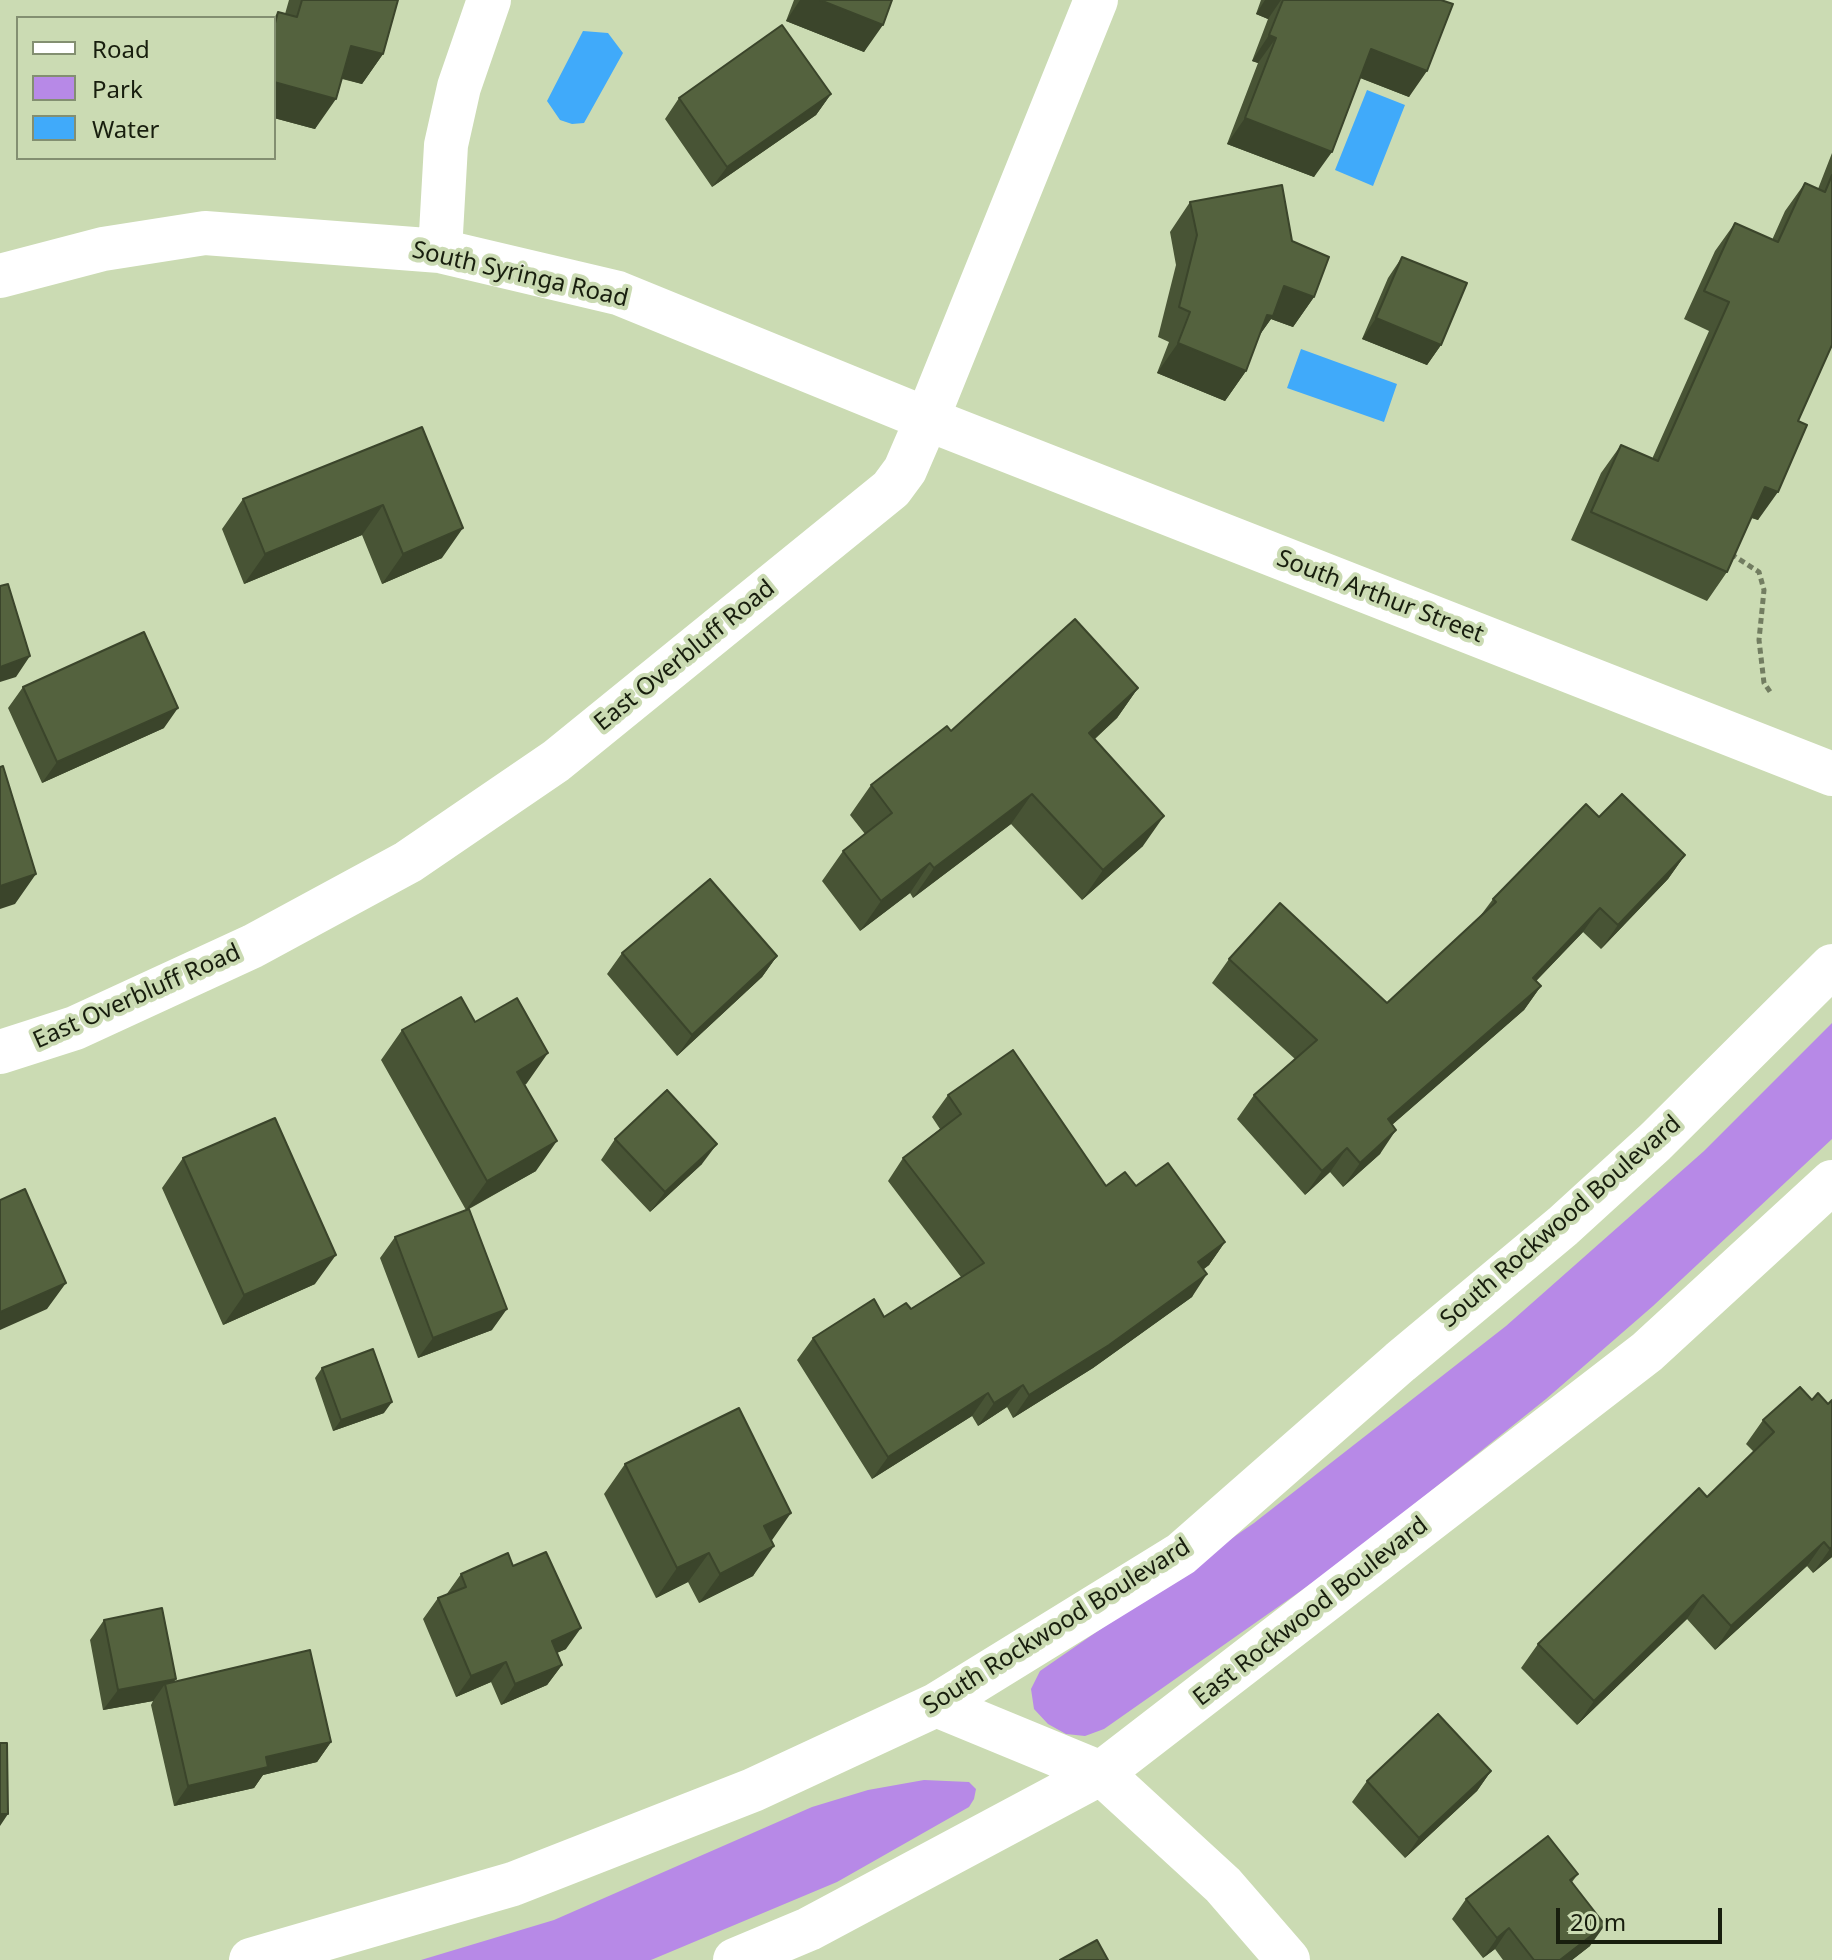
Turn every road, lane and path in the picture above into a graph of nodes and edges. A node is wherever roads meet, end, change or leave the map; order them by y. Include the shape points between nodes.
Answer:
1 (489, 0) edge
2 (1096, 0) edge
3 (440, 251) junction
4 (0, 276) edge
5 (927, 419) junction
6 (1729, 553) edge
7 (1779, 705) dead end
8 (1832, 774) edge
9 (1832, 966) edge
10 (0, 1052) edge
11 (1832, 1182) edge
12 (936, 1705) junction
13 (1101, 1773) junction
14 (251, 1960) edge
15 (735, 1960) edge
16 (1288, 1960) edge

1 - 3 street via 459,87 446,145
2 - 5 street, East Overbluff Road
3 - 4 street, South Syringa Road via 205,233 103,249
3 - 5 street, South Syringa Road via 618,293
5 - 8 street, South Arthur Street
5 - 10 street, East Overbluff Road via 891,489 532,778 408,862 253,946 75,1028
6 - 7 path via 1759,572 1762,581 1759,640 1764,683
9 - 12 street, South Rockwood Boulevard via 1563,1226 1181,1554
11 - 13 street, East Rockwood Boulevard via 1647,1352
12 - 13 street
12 - 14 street, South Rockwood Boulevard via 753,1790 513,1884
13 - 15 street, East Rockwood Boulevard via 809,1929
13 - 16 street via 1223,1885

